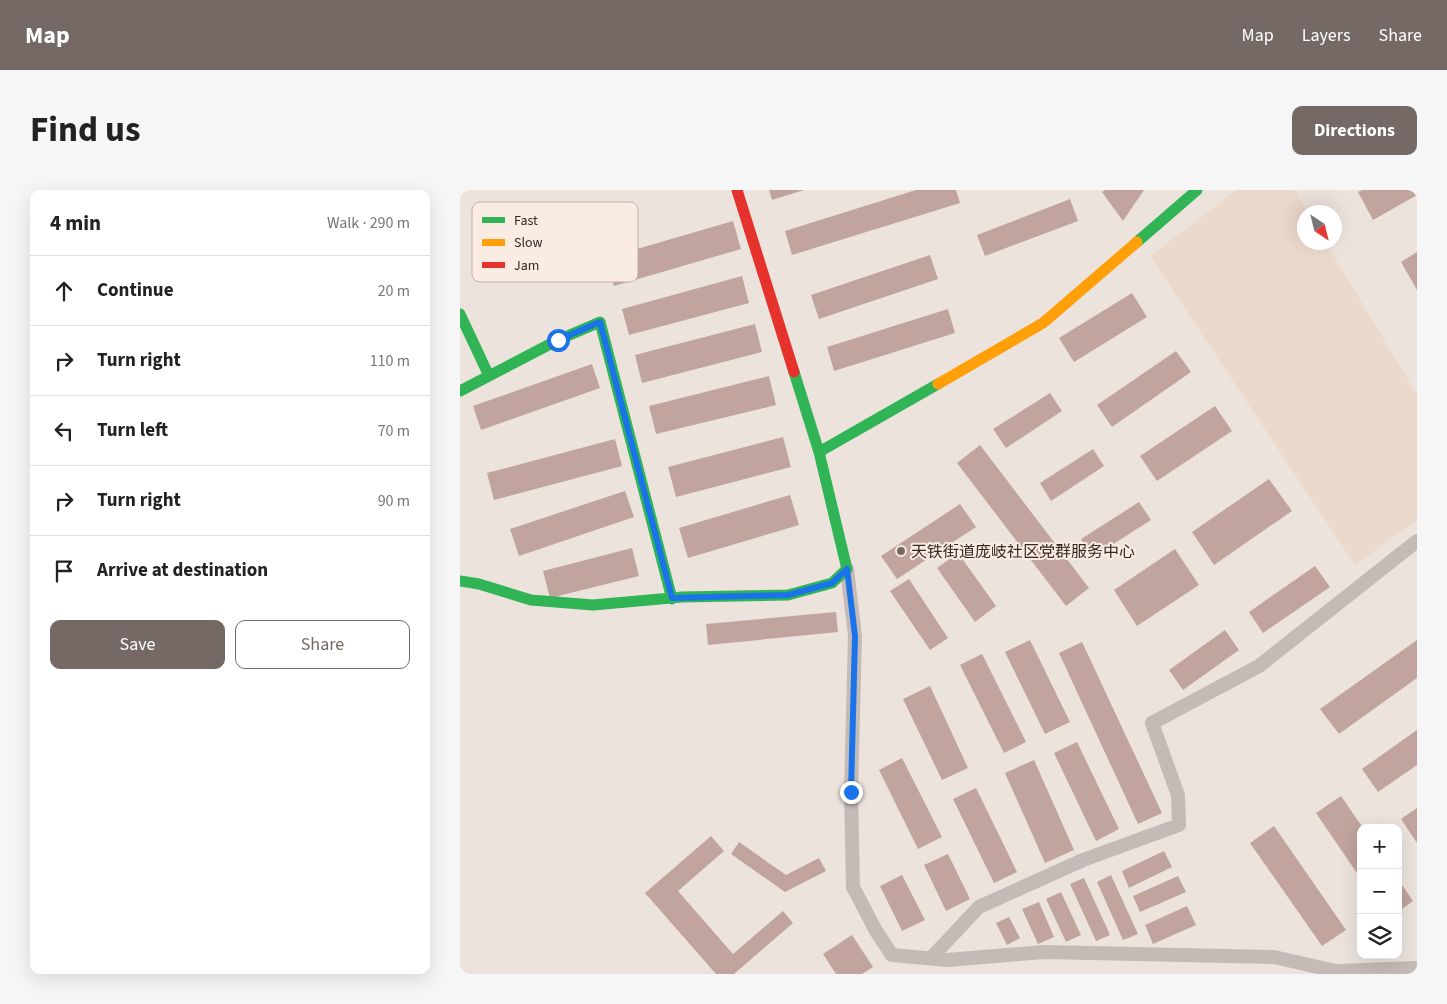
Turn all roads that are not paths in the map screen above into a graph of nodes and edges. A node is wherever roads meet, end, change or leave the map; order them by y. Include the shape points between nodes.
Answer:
1 (737, 190) edge
2 (1197, 190) edge
3 (460, 314) edge
4 (489, 376) junction
5 (460, 391) edge
6 (819, 452) junction
7 (1417, 541) edge
8 (847, 569) junction
9 (460, 581) edge
10 (672, 598) junction
11 (931, 958) junction
12 (1417, 968) edge

1 - 6 street
2 - 6 street via 1043,323
3 - 4 street
4 - 5 street
4 - 10 street via 600,322
6 - 8 street
7 - 11 street via 1259,666 1152,723 1178,796 1179,825 1083,860 979,907
8 - 10 street via 832,583 788,595
8 - 11 street via 855,636 851,792 853,887 892,955
9 - 10 street via 531,600 593,605
11 - 12 street via 947,960 1044,952 1274,957 1336,971

